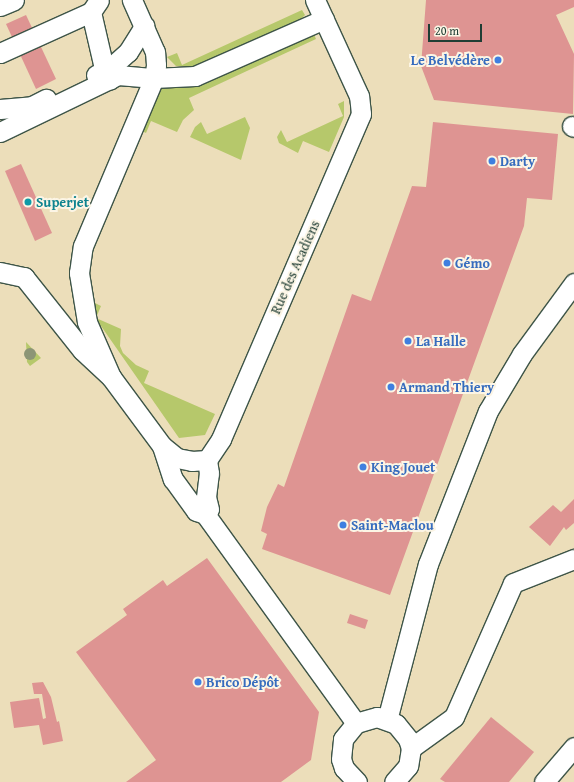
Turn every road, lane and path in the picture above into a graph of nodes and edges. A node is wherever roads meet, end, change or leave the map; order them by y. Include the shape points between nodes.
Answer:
1 (14, 0) edge
2 (132, 0) edge
3 (316, 0) edge
4 (0, 6) edge
5 (95, 6) edge
6 (324, 19) junction
7 (144, 26) junction
8 (0, 53) edge
9 (108, 75) junction
10 (154, 78) junction
11 (0, 109) edge
12 (0, 132) edge
13 (0, 272) edge
14 (574, 283) edge
15 (111, 377) junction
16 (162, 446) junction
17 (207, 460) junction
18 (205, 514) junction
19 (574, 559) edge
20 (387, 720) junction
21 (356, 724) junction
22 (574, 747) edge
23 (410, 748) junction
24 (357, 782) edge
25 (396, 782) edge
26 (544, 782) edge

1 - 4 street
2 - 7 street
3 - 6 street, Rue des Acadiens
5 - 8 street
5 - 9 street
6 - 10 street via 195,76
6 - 17 street, Rue des Acadiens via 357,92 361,114 221,439
7 - 9 street via 128,52
7 - 10 street via 154,52
9 - 10 street via 127,74
9 - 11 street via 32,106
9 - 12 street
10 - 15 street via 83,246 80,261 80,293 87,322
13 - 15 street via 24,277 82,350
14 - 20 street via 522,354 488,411 428,564
15 - 16 street
16 - 17 street via 178,458 192,461
16 - 18 street via 173,479 196,511
17 - 18 street via 209,473 206,497 209,508
18 - 21 street
19 - 23 street via 513,583 454,717
20 - 21 street via 377,717
20 - 23 street via 403,730
21 - 24 street via 343,739 341,749 344,768
22 - 26 street
23 - 25 street via 408,766

